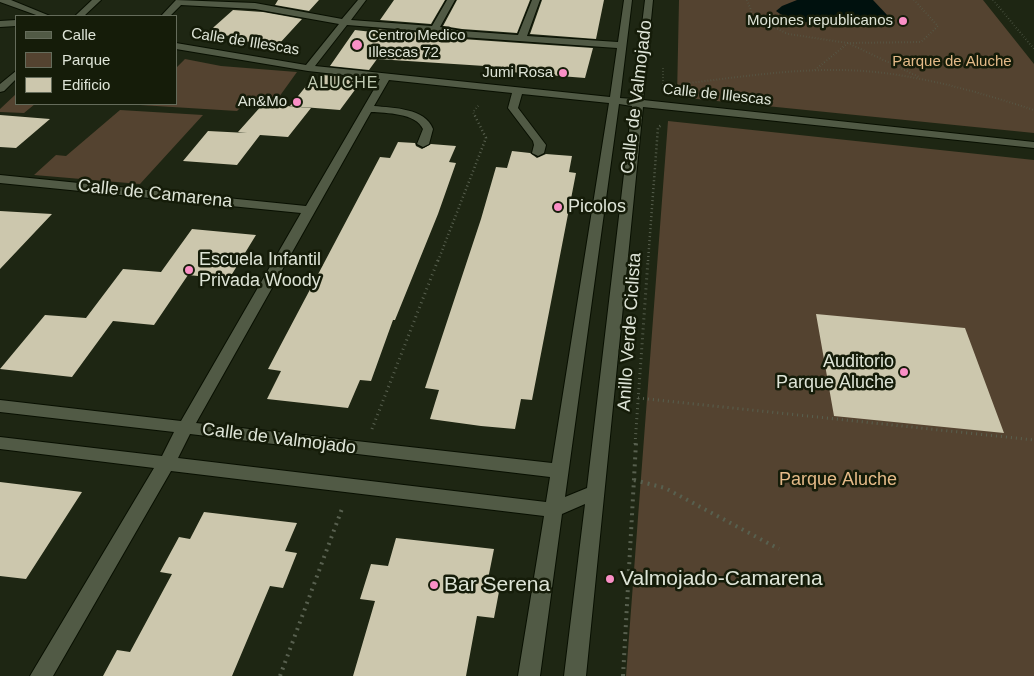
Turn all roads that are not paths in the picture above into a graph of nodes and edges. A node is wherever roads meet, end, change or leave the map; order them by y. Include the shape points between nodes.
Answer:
1 (3, 0) edge
2 (97, 0) edge
3 (362, 0) edge
4 (452, 0) edge
5 (536, 0) edge
6 (628, 0) edge
7 (648, 0) edge
8 (180, 1) edge
9 (257, 3) edge
10 (43, 15) edge
11 (81, 15) edge
12 (166, 15) edge
13 (345, 22) junction
14 (15, 23) edge
15 (0, 24) edge
16 (435, 29) junction
17 (522, 38) junction
18 (622, 45) junction
19 (178, 46) edge
20 (308, 68) junction
21 (15, 75) edge
22 (386, 76) junction
23 (0, 89) edge
24 (519, 89) junction
25 (615, 99) junction
26 (636, 102) junction
27 (367, 108) junction
28 (423, 144) dead end
29 (1034, 144) edge
30 (538, 153) dead end
31 (0, 179) edge
32 (309, 210) junction
33 (0, 406) edge
34 (185, 428) junction
35 (0, 443) edge
36 (167, 462) junction
37 (559, 471) junction
38 (595, 492) junction
39 (553, 510) junction
40 (41, 676) edge
41 (529, 676) edge
42 (575, 676) edge

1 - 10 street
2 - 11 street
3 - 13 street
4 - 16 street
5 - 17 street
6 - 18 street, Calle de Valmojado
7 - 26 street, Calle de Valmojado
8 - 9 street, Calle de Illescas
8 - 12 street
9 - 13 street, Calle de Illescas
13 - 16 street, Calle de Illescas
13 - 20 street, Calle de Illescas
14 - 15 street
16 - 17 street, Calle de Illescas
17 - 18 street, Calle de Illescas
18 - 25 street, Calle de Valmojado
19 - 20 street, Calle de Illescas
20 - 22 street, Calle de Illescas
21 - 23 street
22 - 24 street, Calle de Illescas
22 - 27 street
24 - 25 street, Calle de Illescas
24 - 30 street via 513,105 538,140
25 - 26 street, Calle de Illescas
25 - 37 street, Calle de Valmojado
26 - 29 street, Calle de Illescas
26 - 38 street, Calle de Valmojado
27 - 28 street via 403,113 425,122 428,129
27 - 32 street
31 - 32 street, Calle de Camarena
32 - 34 street
33 - 34 street, Calle de Valmojado
34 - 36 street
34 - 37 street, Calle de Valmojado
35 - 36 street, Calle de Valmojado
36 - 39 street, Calle de Valmojado
36 - 40 street
37 - 39 street, Calle de Valmojado
38 - 39 street
38 - 42 street, Calle de Valmojado
39 - 41 street, Calle de Valmojado

